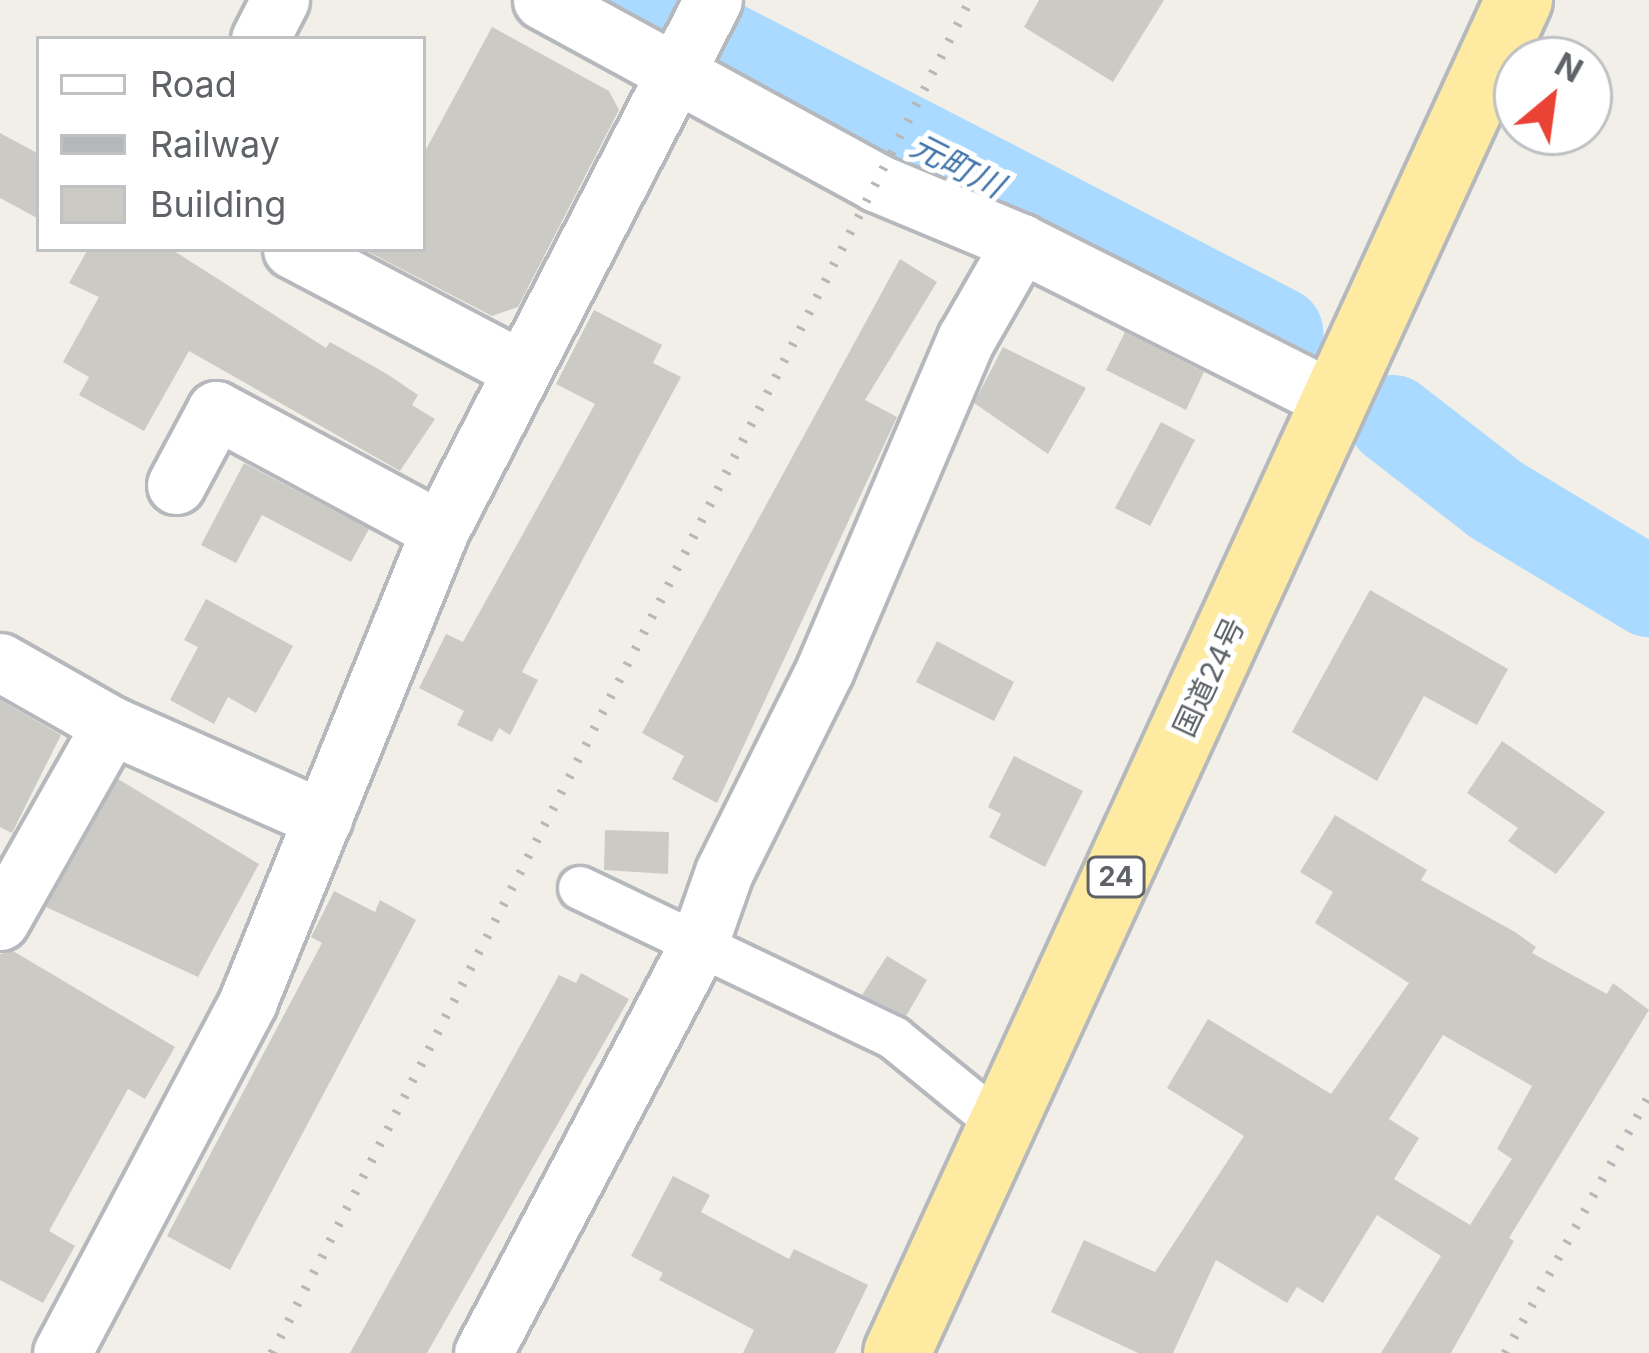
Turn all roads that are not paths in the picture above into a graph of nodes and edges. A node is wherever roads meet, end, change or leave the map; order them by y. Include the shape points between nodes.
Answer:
1 (280, 0) edge
2 (542, 0) edge
3 (1519, 0) edge
4 (705, 3) edge
5 (262, 36) edge
6 (677, 69) junction
7 (1022, 243) junction
8 (298, 252) edge
9 (521, 369) junction
10 (1335, 401) junction
11 (176, 485) dead end
12 (440, 530) junction
13 (0, 662) edge
14 (111, 725) junction
15 (323, 819) junction
16 (580, 888) dead end
17 (0, 921) edge
18 (699, 943) junction
19 (1002, 1126) junction
20 (62, 1353) edge
21 (483, 1353) edge
22 (897, 1353) edge

1 - 5 street
2 - 6 street
3 - 10 highway, 国道24号 / 24
4 - 6 street
6 - 7 street via 877,183
6 - 9 street
7 - 10 street
7 - 18 street via 966,339
8 - 9 street
9 - 12 street
10 - 19 highway, 国道24号 / 24
11 - 12 street via 216,410
12 - 15 street
13 - 14 street
14 - 15 street
14 - 17 street
15 - 20 street via 192,1120
16 - 18 street
18 - 19 street via 894,1038
18 - 21 street
19 - 22 highway, 国道24号 / 24

